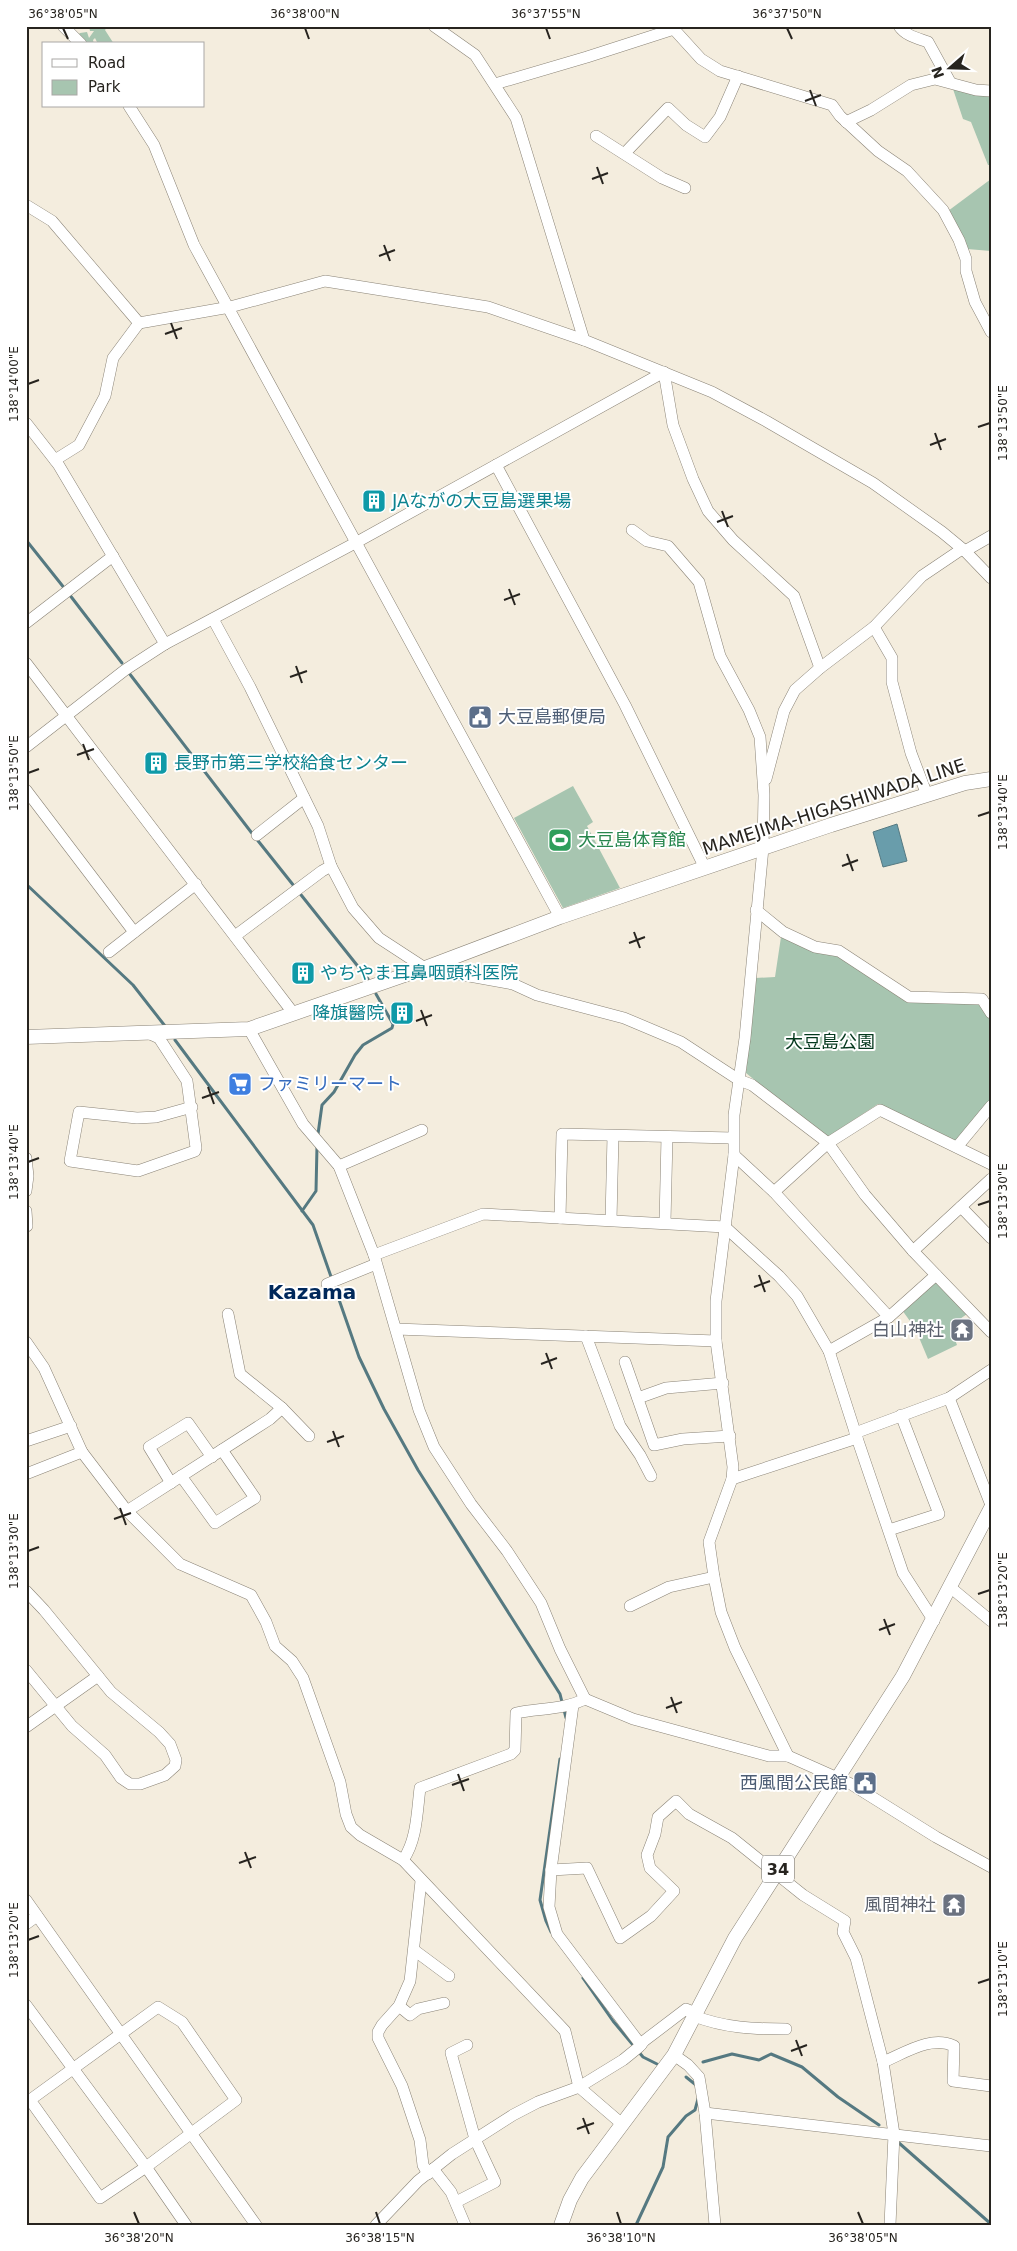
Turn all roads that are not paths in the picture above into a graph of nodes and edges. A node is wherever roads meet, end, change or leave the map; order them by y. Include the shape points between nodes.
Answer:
1 (63, 26) edge
2 (434, 26) edge
3 (899, 26) edge
4 (672, 28) edge
5 (78, 42) edge
6 (738, 76) junction
7 (950, 82) junction
8 (495, 84) junction
9 (991, 91) edge
10 (129, 108) edge
11 (846, 122) junction
12 (596, 136) dead end
13 (625, 154) junction
14 (685, 188) dead end
15 (26, 205) edge
16 (230, 307) junction
17 (139, 323) junction
18 (991, 332) edge
19 (584, 340) junction
20 (664, 372) junction
21 (26, 423) edge
22 (55, 460) junction
23 (496, 465) junction
24 (632, 530) dead end
25 (991, 536) edge
26 (357, 542) junction
27 (964, 550) junction
28 (113, 556) junction
29 (991, 578) edge
30 (213, 619) junction
31 (26, 623) edge
32 (874, 627) junction
33 (165, 644) junction
34 (26, 663) edge
35 (820, 668) junction
36 (67, 716) junction
37 (26, 747) edge
38 (991, 779) edge
39 (763, 787) junction
40 (26, 790) edge
41 (927, 794) junction
42 (304, 798) junction
43 (257, 835) dead end
44 (763, 848) junction
45 (331, 866) junction
46 (705, 868) junction
47 (196, 884) junction
48 (756, 910) junction
49 (560, 917) junction
50 (134, 932) junction
51 (235, 936) junction
52 (109, 952) dead end
53 (425, 968) junction
54 (991, 1012) edge
55 (294, 1014) junction
56 (250, 1029) junction
57 (146, 1033) junction
58 (26, 1037) edge
59 (740, 1080) junction
60 (192, 1106) junction
61 (991, 1106) edge
62 (422, 1130) dead end
63 (613, 1136) junction
64 (667, 1137) junction
65 (733, 1138) junction
66 (828, 1143) junction
67 (958, 1147) junction
68 (734, 1155) junction
69 (26, 1158) edge
70 (991, 1164) edge
71 (339, 1166) junction
72 (991, 1179) edge
73 (26, 1192) edge
74 (774, 1192) junction
75 (961, 1207) junction
76 (26, 1211) edge
77 (560, 1218) junction
78 (611, 1220) junction
79 (665, 1222) junction
80 (27, 1226) edge
81 (726, 1226) junction
82 (991, 1238) edge
83 (914, 1252) junction
84 (375, 1260) junction
85 (936, 1275) junction
86 (330, 1283) dead end
87 (228, 1314) dead end
88 (889, 1317) junction
89 (396, 1329) junction
90 (991, 1332) edge
91 (586, 1336) junction
92 (716, 1341) junction
93 (26, 1342) edge
94 (829, 1351) junction
95 (625, 1362) dead end
96 (991, 1370) edge
97 (723, 1383) junction
98 (638, 1398) junction
99 (949, 1398) junction
100 (282, 1408) junction
101 (901, 1415) junction
102 (71, 1426) junction
103 (856, 1435) junction
104 (309, 1436) dead end
105 (730, 1436) junction
106 (26, 1441) edge
107 (222, 1450) junction
108 (82, 1452) junction
109 (212, 1457) junction
110 (26, 1474) edge
111 (181, 1476) junction
112 (651, 1476) dead end
113 (732, 1479) junction
114 (171, 1483) junction
115 (991, 1507) edge
116 (127, 1512) junction
117 (889, 1530) junction
118 (714, 1577) junction
119 (950, 1586) junction
120 (26, 1591) edge
121 (630, 1606) dead end
122 (934, 1621) junction
123 (991, 1621) edge
124 (26, 1670) edge
125 (98, 1676) junction
126 (585, 1699) junction
127 (568, 1706) junction
128 (56, 1707) junction
129 (26, 1727) edge
130 (788, 1756) junction
131 (838, 1778) junction
132 (402, 1860) junction
133 (991, 1867) edge
134 (551, 1870) junction
135 (775, 1873) junction
136 (421, 1881) junction
137 (26, 1900) edge
138 (38, 1916) junction
139 (26, 1924) edge
140 (414, 1950) junction
141 (449, 1976) dead end
142 (444, 2003) dead end
143 (26, 2005) edge
144 (399, 2006) junction
145 (695, 2015) junction
146 (786, 2029) dead end
147 (120, 2034) junction
148 (467, 2045) dead end
149 (638, 2048) junction
150 (674, 2056) junction
151 (883, 2062) junction
152 (74, 2068) junction
153 (579, 2086) junction
154 (991, 2086) edge
155 (705, 2113) junction
156 (622, 2124) junction
157 (189, 2133) junction
158 (894, 2134) junction
159 (475, 2140) junction
160 (991, 2146) edge
161 (146, 2167) junction
162 (430, 2171) junction
163 (456, 2202) junction
164 (186, 2225) edge
165 (256, 2225) edge
166 (376, 2225) edge
167 (465, 2225) edge
168 (561, 2225) edge
169 (715, 2225) edge
170 (890, 2225) edge

1 - 5 street
2 - 8 street via 475,55
3 - 7 street via 903,32 928,42
4 - 6 street via 701,59 720,71
4 - 8 street
6 - 11 street via 832,105
6 - 13 street via 720,117 705,138 668,108
7 - 9 street
7 - 11 street via 935,79 912,85
8 - 19 street via 516,118
10 - 16 street via 154,145 194,245
11 - 18 street via 878,151 907,171 943,210 966,259 975,302
12 - 13 street
13 - 14 street via 662,178
15 - 17 street via 52,221
16 - 17 street
16 - 19 street via 325,281 488,306
16 - 26 street
17 - 22 street via 113,358 105,396 79,445
19 - 20 street
20 - 23 street
20 - 27 street via 758,416 873,483
20 - 35 street via 673,425 708,511 733,540 794,596
21 - 22 street
22 - 28 street
23 - 26 street
23 - 46 street via 625,705
24 - 39 street via 647,541 668,546 699,582 720,656 760,737
25 - 27 street
26 - 30 street
26 - 49 street
27 - 29 street
27 - 32 street via 922,576
28 - 31 street
28 - 33 street
30 - 33 street
30 - 42 street
32 - 35 street
32 - 41 street via 892,658 892,682
33 - 36 street via 125,670
34 - 36 street
35 - 39 street via 795,690 784,711
36 - 37 street
36 - 47 street
38 - 41 main road, MAMEJIMA-HIGASHIWADA LINE
39 - 44 street
40 - 50 street
41 - 44 main road, MAMEJIMA-HIGASHIWADA LINE
42 - 43 street
42 - 45 street via 318,826
44 - 46 main road, MAMEJIMA-HIGASHIWADA LINE
44 - 48 street
45 - 51 street
45 - 53 street via 353,908 379,938
46 - 49 main road, MAMEJIMA-HIGASHIWADA LINE
47 - 50 street
47 - 51 street
48 - 54 street via 783,932 839,952 909,997 982,999
48 - 59 street
49 - 53 main road, MAMEJIMA-HIGASHIWADA LINE
50 - 52 street
51 - 55 street
53 - 55 main road, MAMEJIMA-HIGASHIWADA LINE
53 - 59 street via 513,984 537,996 624,1018 681,1042
55 - 56 main road, MAMEJIMA-HIGASHIWADA LINE
56 - 57 main road, MAMEJIMA-HIGASHIWADA LINE
56 - 71 street via 303,1124
57 - 58 main road, MAMEJIMA-HIGASHIWADA LINE
57 - 60 street via 159,1038 187,1081
59 - 65 street
59 - 66 street via 752,1085
60 - 60 street via 156,1117 79,1112 70,1161 138,1171 191,1154 196,1148
61 - 67 street
62 - 71 street
63 - 64 street
63 - 77 street via 562,1134
63 - 78 street
64 - 65 street
64 - 79 street
65 - 68 street
66 - 67 street via 880,1110
66 - 74 street
66 - 83 street via 865,1195
67 - 70 street
68 - 74 street
68 - 81 street
69 - 73 street
71 - 84 street
72 - 75 street
74 - 88 street
75 - 82 street
75 - 83 street
76 - 80 street
77 - 78 street
77 - 84 street via 483,1214
78 - 79 street
79 - 81 street
81 - 92 street via 716,1301
81 - 94 street via 797,1296
83 - 85 street
84 - 86 street
84 - 89 street
85 - 88 street
85 - 90 street
87 - 100 street via 240,1374
88 - 94 street
89 - 91 street
89 - 126 street via 419,1410 434,1447 541,1603
91 - 92 street
91 - 112 street via 620,1426
92 - 97 street
93 - 102 street via 44,1368
94 - 103 street
95 - 98 street
96 - 99 street
97 - 98 street via 666,1388
97 - 105 street
98 - 105 street via 654,1445 683,1439
99 - 101 street
99 - 115 street
100 - 104 street
100 - 107 street
101 - 103 street
101 - 117 street via 939,1514
102 - 106 street
102 - 108 street
103 - 113 street
103 - 117 street
105 - 113 street
107 - 109 street
107 - 111 street via 255,1498 215,1523
108 - 110 street
108 - 116 street
109 - 111 street
109 - 114 street via 188,1423 149,1447
111 - 114 street
113 - 118 street via 709,1542
114 - 116 street
115 - 119 main road, 34
116 - 132 street via 180,1564 251,1595 275,1646 292,1661 303,1678 340,1782 351,1827
117 - 122 street via 904,1573
118 - 121 street via 668,1587
118 - 130 street via 721,1612 735,1648
119 - 122 main road, 34
119 - 123 street
120 - 125 street
122 - 131 main road, 34
124 - 128 street
125 - 128 street
125 - 128 street via 111,1692 170,1744 176,1760 175,1766 165,1775 130,1784 121,1778 106,1755 72,1726
126 - 127 street
126 - 130 street via 633,1719 769,1756
127 - 132 street via 516,1713 515,1750 511,1754 420,1788 414,1836
127 - 134 street
128 - 129 street
130 - 131 street
131 - 133 street
131 - 135 main road, 34
132 - 136 street
134 - 135 street via 587,1868 620,1938 651,1916 674,1891 650,1868 646,1855 658,1817 676,1801 689,1814 732,1838
134 - 149 street via 549,1908 557,1934
135 - 145 main road, 34 via 735,1938
135 - 151 street via 845,1921 842,1932 856,1958
136 - 140 street
136 - 153 street via 565,2031
137 - 138 street
138 - 139 street
138 - 147 street
140 - 141 street
140 - 144 street via 410,1981
142 - 144 street via 418,2009 410,2015
143 - 152 street
144 - 162 street via 382,2025 378,2038 402,2086 420,2140 423,2165
145 - 146 street via 710,2022 743,2029
145 - 149 street via 686,2009
145 - 150 main road, 34
147 - 152 street
147 - 157 street
147 - 157 street via 158,2007 182,2022 236,2100
148 - 159 street via 450,2053
149 - 153 street
150 - 155 street via 699,2077
150 - 156 main road, 34
151 - 154 street via 932,2041 946,2042 954,2046 953,2081
151 - 158 street
152 - 161 street
152 - 161 street via 30,2100 100,2198
153 - 156 street
153 - 159 street via 538,2102
155 - 158 street
155 - 169 street
156 - 168 main road, 34 via 582,2178
157 - 161 street
157 - 165 street
158 - 160 street
158 - 170 street
159 - 162 street
159 - 163 street via 495,2182
161 - 164 street
162 - 163 street
162 - 166 street
163 - 167 street

